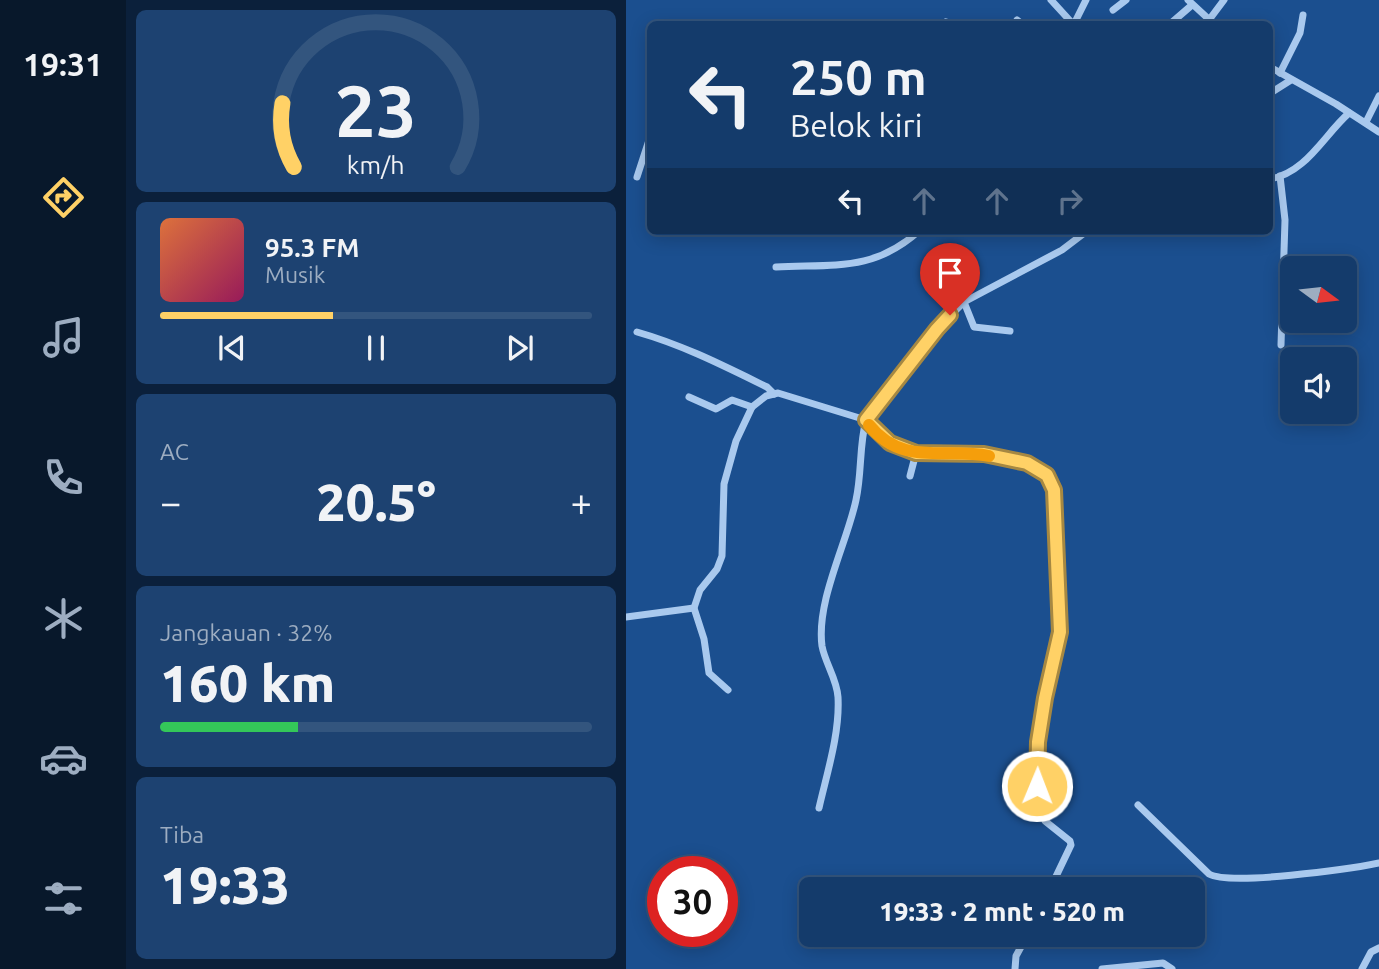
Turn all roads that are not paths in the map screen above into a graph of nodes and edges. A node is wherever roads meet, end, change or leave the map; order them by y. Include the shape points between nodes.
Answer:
1 (1051, 0) edge
2 (1086, 0) edge
3 (1126, 0) edge
4 (1224, 0) edge
5 (1190, 2) edge
6 (1113, 10) dead end
7 (1303, 16) dead end
8 (1071, 21) edge
9 (1076, 21) edge
10 (1173, 21) edge
11 (1211, 21) edge
12 (1213, 21) edge
13 (1273, 69) edge
14 (1280, 73) junction
15 (1291, 80) junction
16 (1273, 91) edge
17 (1378, 96) edge
18 (1349, 113) junction
19 (1366, 122) junction
20 (1378, 132) edge
21 (647, 146) edge
22 (1280, 176) junction
23 (636, 177) dead end
24 (1273, 178) edge
25 (914, 235) edge
26 (1082, 235) edge
27 (776, 267) dead end
28 (964, 302) junction
29 (1010, 331) dead end
30 (638, 332) dead end
31 (1281, 345) dead end
32 (774, 394) junction
33 (689, 397) dead end
34 (752, 407) junction
35 (866, 420) junction
36 (916, 453) junction
37 (910, 476) dead end
38 (694, 608) junction
39 (626, 617) edge
40 (728, 690) dead end
41 (1138, 805) dead end
42 (819, 808) dead end
43 (1378, 863) edge
44 (1056, 877) edge
45 (1021, 947) edge
46 (1378, 948) edge
47 (1015, 969) edge
48 (1102, 969) edge
49 (1172, 969) edge
50 (1362, 969) edge

1 - 8 street
2 - 9 street
3 - 6 street
4 - 12 street
5 - 10 street
5 - 11 street
7 - 14 street via 1300,33
13 - 14 street
14 - 15 street
15 - 16 street
15 - 18 street
17 - 19 street
18 - 19 street
18 - 22 street via 1308,159
19 - 20 street
21 - 23 street
22 - 24 street
22 - 31 street via 1285,220
25 - 27 street via 871,261
26 - 28 street
28 - 29 street via 971,326
28 - 35 street via 937,329
30 - 32 street via 708,358
32 - 34 street
32 - 35 street
33 - 34 street via 716,408 732,400
34 - 38 street via 724,484 722,556
35 - 36 street via 890,443
35 - 42 street via 861,477 824,617 822,646 838,695
36 - 37 street
36 - 44 street via 984,454 1027,463 1047,475 1054,490 1060,632 1038,742 1037,786 1045,821 1071,845
38 - 39 street
38 - 40 street via 709,673
41 - 43 street via 1209,874 1221,879 1298,875
45 - 47 street
46 - 50 street via 1371,951
48 - 49 street via 1163,962

